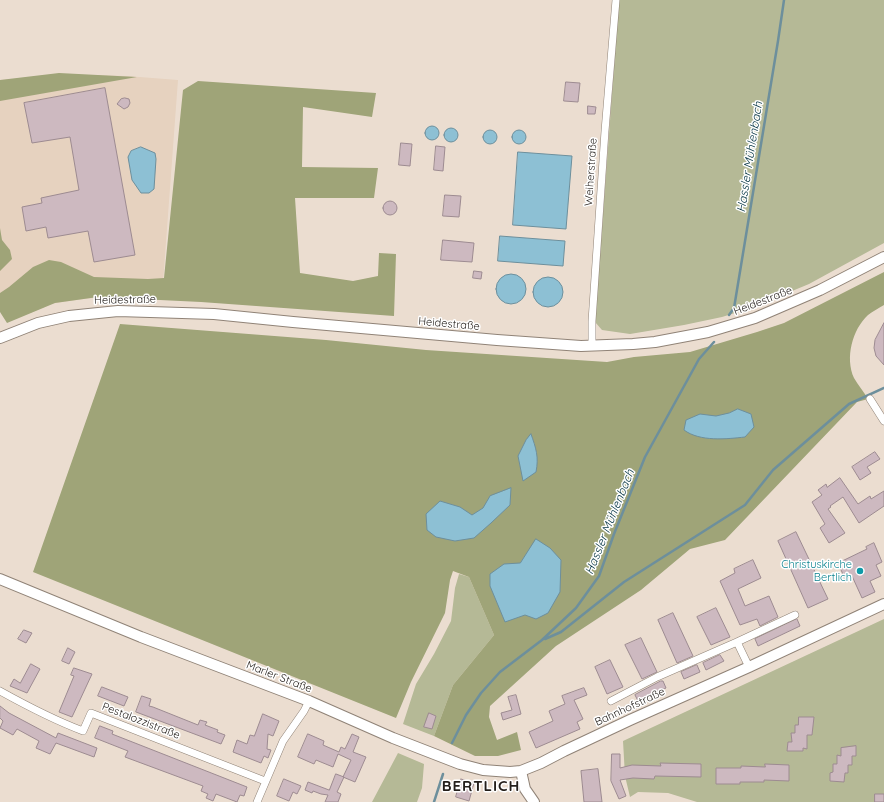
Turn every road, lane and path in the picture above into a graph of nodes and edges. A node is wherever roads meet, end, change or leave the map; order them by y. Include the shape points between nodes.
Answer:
1 (616, 0) edge
2 (884, 258) edge
3 (0, 338) edge
4 (592, 346) junction
5 (870, 399) dead end
6 (884, 420) edge
7 (0, 579) edge
8 (884, 604) edge
9 (796, 615) dead end
10 (737, 642) junction
11 (749, 667) junction
12 (0, 690) edge
13 (309, 701) junction
14 (611, 701) dead end
15 (521, 771) junction
16 (265, 781) junction
17 (257, 802) edge
18 (534, 802) edge

1 - 4 street, Weiherstraße
2 - 4 main road, Heidestraße via 820,290 755,318 708,332 655,342
3 - 4 main road, Heidestraße via 38,323 92,312 118,311 214,314 497,340
5 - 6 street
7 - 13 main road, Marler Straße via 141,637
8 - 11 main road, Bahnhofstraße
9 - 10 street, Bahnhofstraße
10 - 11 street
10 - 14 street, Bahnhofstraße via 656,677
11 - 15 main road, Bahnhofstraße
12 - 16 street, Pestalozzistraße via 22,704 83,731 91,713
13 - 15 main road, Marler Straße via 460,764 499,772
13 - 16 street via 283,741
15 - 18 main road via 525,789
16 - 17 street

